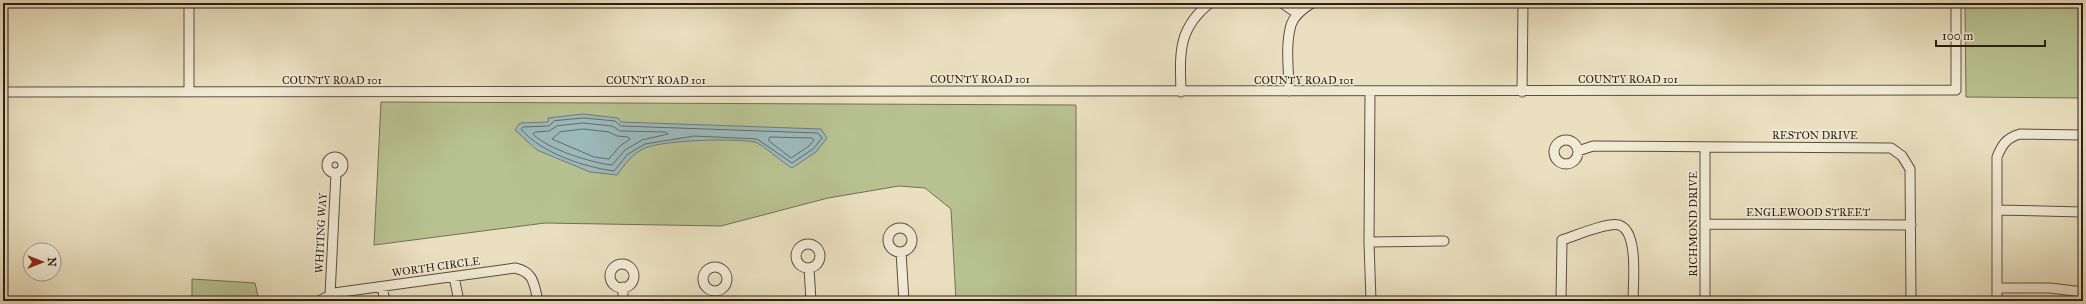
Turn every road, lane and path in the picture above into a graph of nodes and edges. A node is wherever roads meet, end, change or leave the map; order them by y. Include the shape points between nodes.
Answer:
1 (189, 3) edge
2 (1210, 3) edge
3 (1282, 3) edge
4 (1312, 3) edge
5 (1523, 3) edge
6 (1956, 3) edge
7 (1298, 14) junction
8 (1289, 91) junction
9 (3, 92) edge
10 (189, 92) junction
11 (1181, 92) junction
12 (1370, 92) junction
13 (1522, 92) junction
14 (2083, 135) edge
15 (1705, 147) junction
16 (1578, 151) dead end
17 (336, 173) dead end
18 (1997, 210) junction
19 (2083, 212) edge
20 (1705, 224) junction
21 (1911, 225) junction
22 (1444, 241) dead end
23 (1369, 242) junction
24 (901, 252) dead end
25 (809, 268) dead end
26 (454, 276) junction
27 (382, 286) junction
28 (623, 287) dead end
29 (1997, 288) junction
30 (716, 291) dead end
31 (2083, 292) edge
32 (330, 294) junction
33 (319, 301) edge
34 (385, 301) edge
35 (459, 301) edge
36 (538, 301) edge
37 (623, 301) edge
38 (718, 301) edge
39 (810, 301) edge
40 (904, 301) edge
41 (1371, 301) edge
42 (1561, 301) edge
43 (1633, 301) edge
44 (1705, 301) edge
45 (1911, 301) edge
46 (1997, 301) edge

1 - 10 street
2 - 11 street via 1194,17 1184,35 1180,56
3 - 7 street
4 - 7 street
5 - 13 street
6 - 13 street, COUNTY ROAD 101 via 1956,90
7 - 8 street via 1291,25 1288,46
8 - 11 street, COUNTY ROAD 101
8 - 12 street, COUNTY ROAD 101
9 - 10 street, COUNTY ROAD 101
10 - 11 street, COUNTY ROAD 101
12 - 13 street, COUNTY ROAD 101
12 - 23 street
14 - 18 street via 2020,134 2010,137 2003,144 1997,157
15 - 16 street, RESTON DRIVE via 1593,146
15 - 20 street, RICHMOND DRIVE
15 - 21 street, RESTON DRIVE via 1891,148 1902,156 1910,169
17 - 32 street, WHITING WAY
18 - 19 street
18 - 29 street
20 - 21 street, ENGLEWOOD STREET
20 - 44 street, RICHMOND DRIVE
21 - 45 street, RESTON DRIVE
22 - 23 street
23 - 41 street
24 - 40 street
25 - 39 street
26 - 27 street, WORTH CIRCLE
26 - 35 street
26 - 36 street, WORTH CIRCLE via 515,268 524,270 534,282
27 - 32 street, WORTH CIRCLE
27 - 34 street
28 - 37 street
29 - 31 street via 2050,288
29 - 46 street
30 - 38 street
32 - 33 street, WORTH CIRCLE
42 - 43 street via 1562,240 1610,225 1620,225 1627,231 1633,243

